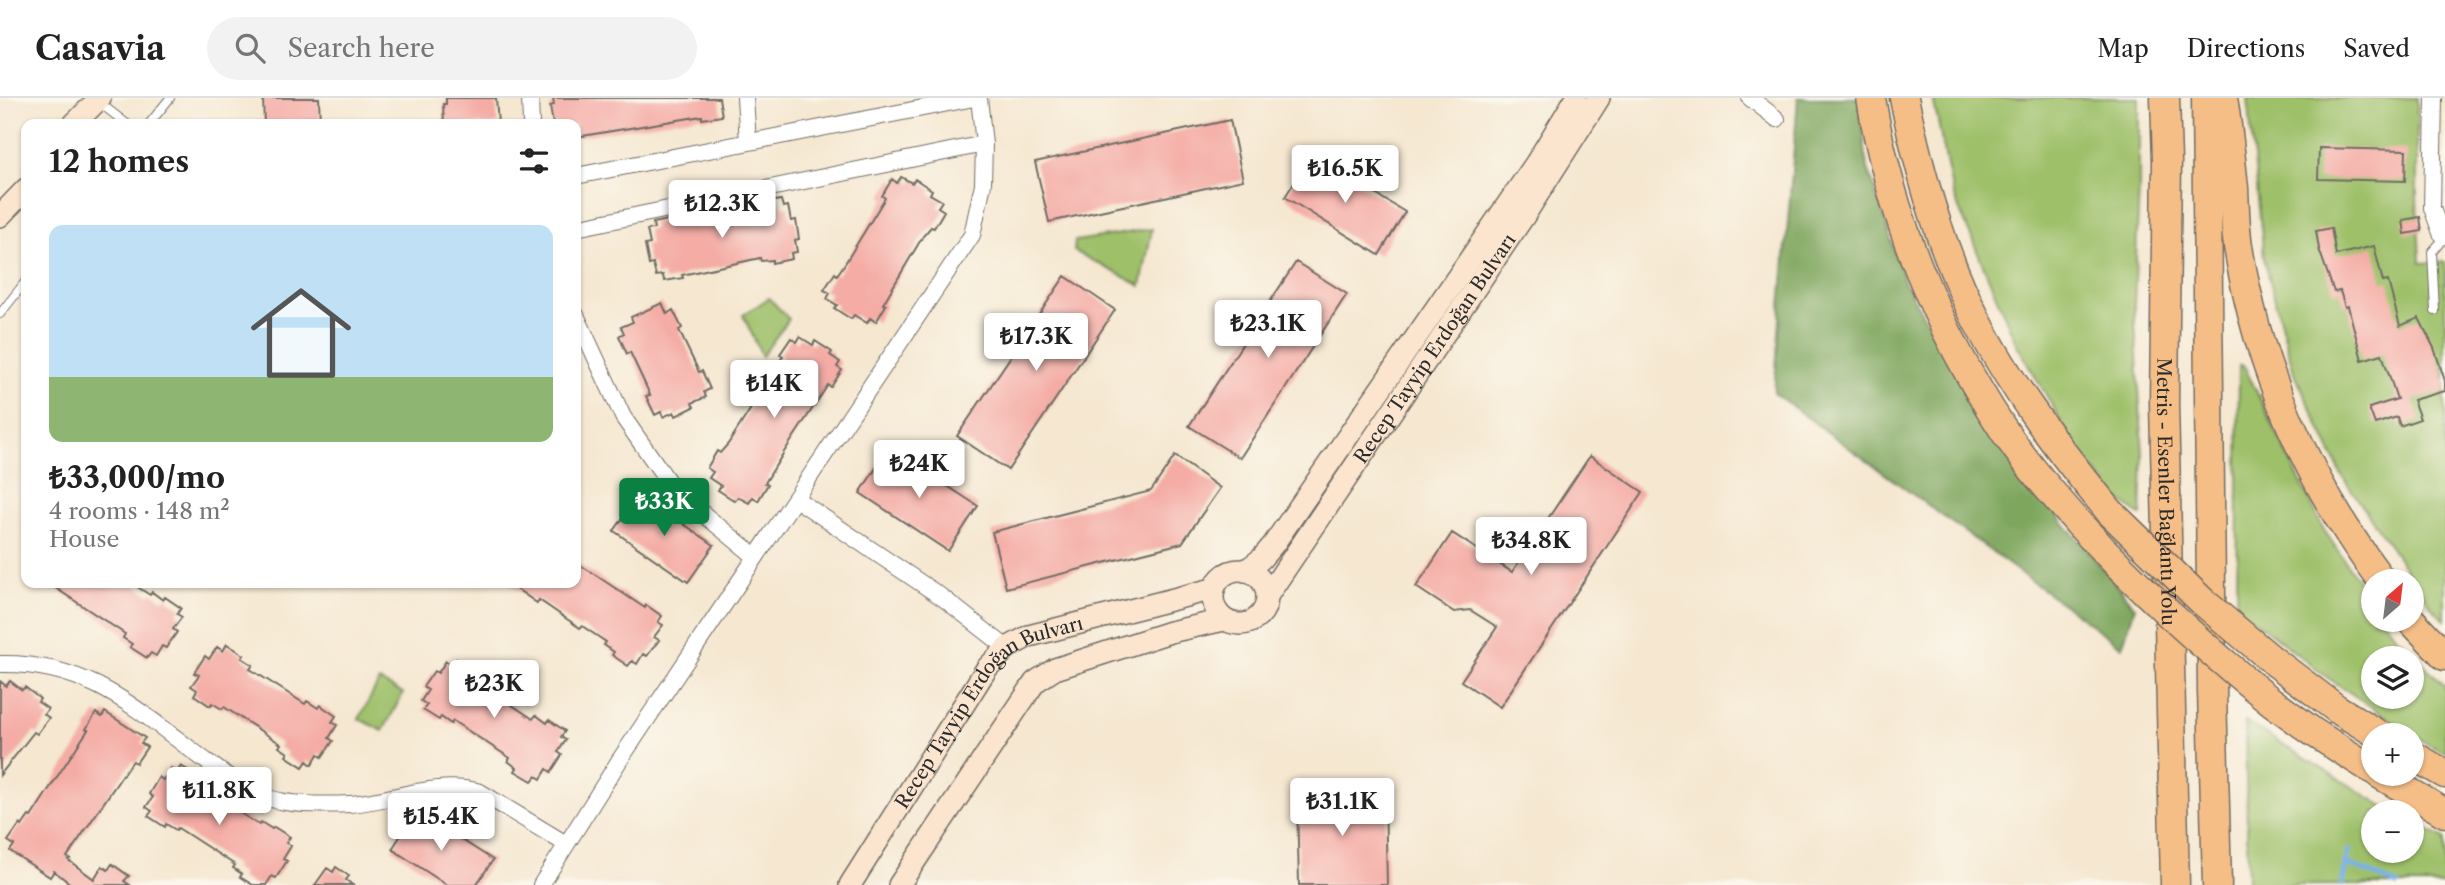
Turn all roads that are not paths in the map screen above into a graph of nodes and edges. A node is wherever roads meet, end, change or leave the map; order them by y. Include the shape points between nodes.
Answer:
1 (170, 98) edge
2 (530, 98) edge
3 (745, 98) edge
4 (974, 98) edge
5 (979, 98) edge
6 (1576, 98) edge
7 (1600, 98) edge
8 (1750, 98) edge
9 (1871, 98) edge
10 (1905, 98) edge
11 (2151, 98) edge
12 (2165, 98) edge
13 (2206, 98) edge
14 (2223, 98) edge
15 (2434, 98) edge
16 (101, 100) edge
17 (80, 119) edge
18 (92, 119) edge
19 (122, 119) edge
20 (153, 119) edge
21 (531, 119) edge
22 (1777, 119) dead end
23 (748, 142) junction
24 (984, 144) junction
25 (2167, 161) junction
26 (581, 175) edge
27 (21, 178) edge
28 (21, 193) edge
29 (2439, 194) edge
30 (0, 200) edge
31 (0, 216) edge
32 (581, 227) edge
33 (2445, 237) edge
34 (21, 287) edge
35 (2435, 311) dead end
36 (0, 314) edge
37 (581, 326) edge
38 (796, 499) junction
39 (757, 557) junction
40 (2373, 569) edge
41 (1245, 570) junction
42 (1213, 589) junction
43 (1267, 596) junction
44 (1224, 620) junction
45 (2422, 632) edge
46 (1007, 648) junction
47 (2445, 656) edge
48 (0, 664) edge
49 (2361, 724) edge
50 (2361, 762) edge
51 (2424, 762) edge
52 (2445, 774) edge
53 (2399, 786) edge
54 (2445, 813) edge
55 (566, 844) junction
56 (541, 885) edge
57 (850, 885) edge
58 (899, 885) edge
59 (2175, 885) edge
60 (2217, 885) edge

1 - 20 lane
2 - 21 street
3 - 23 street
4 - 23 street
5 - 24 street
6 - 41 street, Recep Tayyip Erdoğan Bulvarı via 1273,545
7 - 43 street, Recep Tayyip Erdoğan Bulvarı
8 - 22 street
9 - 50 highway, bridge via 1908,242 1967,372 2004,431 2038,477 2147,596 2272,702
10 - 49 highway, bridge via 1928,198 1976,320 2057,446 2111,513 2202,601
11 - 25 highway
12 - 25 highway, Metris - Esenler Bağlantı Yolu
13 - 60 highway
14 - 40 highway via 2238,245 2255,329 2304,455 2354,545
15 - 29 street
16 - 17 street
16 - 18 street
16 - 19 lane
23 - 26 street
24 - 32 street
24 - 38 street via 983,184 972,235
25 - 59 highway, Metris - Esenler Bağlantı Yolu via 2164,403
27 - 30 street
28 - 31 street
29 - 33 street via 2432,208
33 - 35 lane via 2432,252
34 - 36 lane
37 - 39 street via 624,417 674,490
38 - 39 street
38 - 46 street via 943,598
39 - 55 street
41 - 42 street via 1228,572
41 - 43 street via 1259,577
42 - 44 street via 1212,600
42 - 46 street, Recep Tayyip Erdoğan Bulvarı via 1030,636
43 - 44 street via 1261,615 1253,621 1233,624
44 - 58 street, Recep Tayyip Erdoğan Bulvarı via 1170,632 1055,669 1035,681
45 - 47 highway
46 - 57 street, Recep Tayyip Erdoğan Bulvarı via 987,668
48 - 55 street via 66,671 109,690 240,785 281,801 349,804 466,788
51 - 52 highway
53 - 54 highway
55 - 56 street

